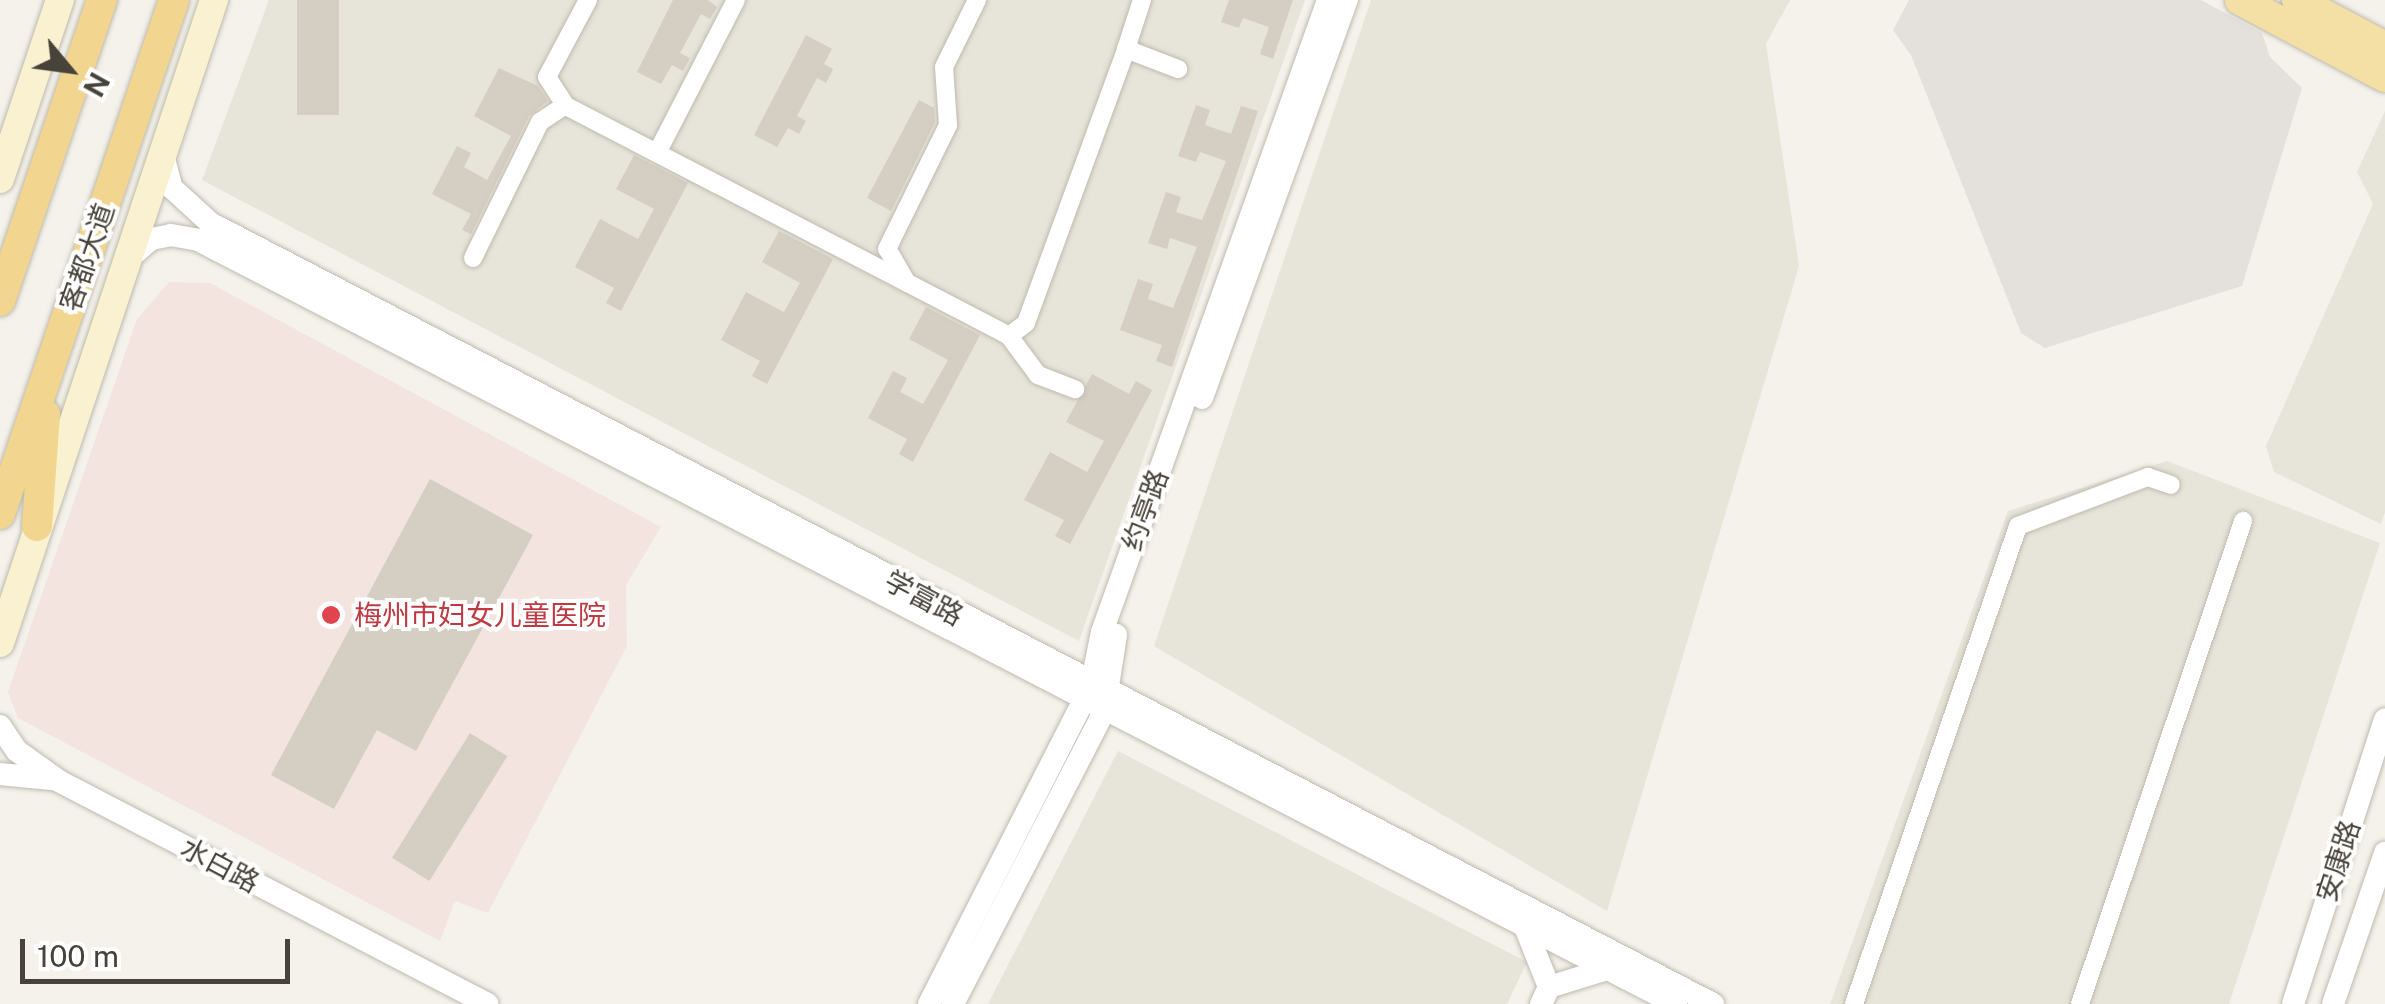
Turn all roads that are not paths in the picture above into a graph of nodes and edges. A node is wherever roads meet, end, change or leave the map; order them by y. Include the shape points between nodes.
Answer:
1 (60, 0) edge
2 (102, 0) edge
3 (174, 0) edge
4 (214, 0) edge
5 (588, 0) edge
6 (736, 0) edge
7 (977, 0) edge
8 (1142, 0) edge
9 (1328, 0) edge
10 (1346, 0) edge
11 (2240, 0) edge
12 (2297, 0) edge
13 (2385, 48) edge
14 (1126, 50) junction
15 (1178, 69) dead end
16 (2385, 77) edge
17 (565, 105) junction
18 (657, 153) junction
19 (164, 159) junction
20 (0, 180) edge
21 (135, 253) junction
22 (473, 258) dead end
23 (908, 284) junction
24 (0, 301) edge
25 (1009, 336) junction
26 (48, 370) junction
27 (1075, 389) dead end
28 (2171, 486) dead end
29 (0, 514) edge
30 (2243, 521) dead end
31 (36, 526) junction
32 (0, 643) edge
33 (1096, 699) junction
34 (2385, 718) edge
35 (0, 726) edge
36 (0, 774) edge
37 (59, 781) junction
38 (2385, 853) edge
39 (1526, 927) junction
40 (1607, 969) junction
41 (1545, 996) edge
42 (487, 1004) edge
43 (929, 1004) edge
44 (952, 1004) edge
45 (1676, 1004) edge
46 (1713, 1004) edge
47 (1854, 1004) edge
48 (2080, 1004) edge
49 (2293, 1004) edge
50 (2332, 1004) edge

1 - 20 main road
2 - 24 highway
3 - 26 highway, 客都大道
4 - 19 main road
5 - 17 street via 547,76
6 - 18 street
7 - 23 street via 944,67 948,125 887,249
8 - 14 street
9 - 33 street, 约亭路 via 1102,632
10 - 33 street, 约亭路
11 - 16 main road
12 - 13 main road
14 - 15 street
14 - 25 street via 1026,323
17 - 18 street
17 - 22 street via 540,122
18 - 23 street
19 - 21 main road
19 - 33 street, 学富路 via 172,188 210,223
21 - 31 main road
21 - 33 street, 学富路 via 171,234 198,240
23 - 25 street
25 - 27 street via 1038,376
26 - 29 highway, 客都大道
26 - 31 highway
28 - 47 street via 2148,478 2018,526
30 - 48 street
31 - 32 main road
33 - 39 street, 学富路
33 - 43 street, 约亭路
33 - 44 street, 约亭路
33 - 46 street, 学富路
34 - 49 street, 安康路
35 - 37 street via 18,751
36 - 37 street
37 - 42 street, 水白路
38 - 50 street, 安康路
39 - 40 street, 学富路
39 - 41 street
40 - 41 street
40 - 45 street, 学富路

